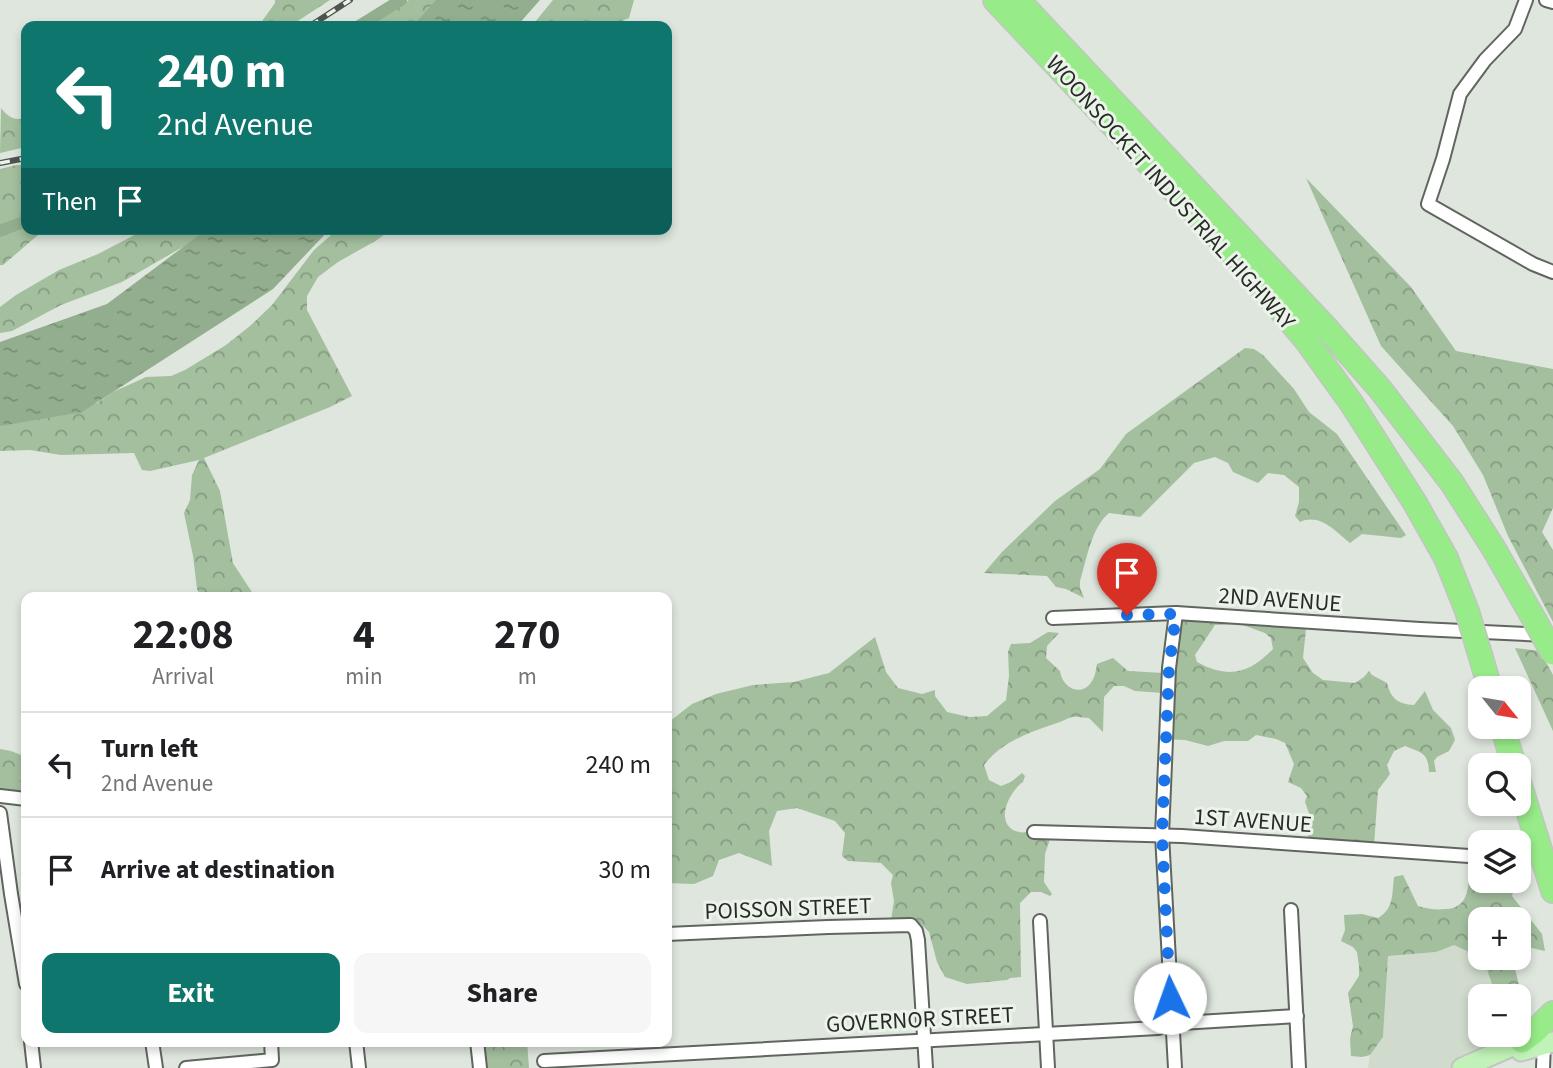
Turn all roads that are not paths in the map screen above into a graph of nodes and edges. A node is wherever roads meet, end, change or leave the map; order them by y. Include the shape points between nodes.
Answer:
1 (995, 0) edge
2 (1018, 0) edge
3 (1526, 0) edge
4 (1546, 0) edge
5 (1553, 2) edge
6 (1553, 272) edge
7 (1176, 614) junction
8 (1054, 618) dead end
9 (1553, 636) edge
10 (1553, 653) edge
11 (1486, 676) edge
12 (0, 797) edge
13 (21, 799) edge
14 (0, 813) edge
15 (1530, 816) edge
16 (1034, 832) dead end
17 (1162, 835) junction
18 (1468, 856) edge
19 (1553, 891) edge
20 (1291, 910) dead end
21 (1040, 921) dead end
22 (672, 934) edge
23 (21, 954) edge
24 (1553, 1013) edge
25 (1297, 1016) junction
26 (1171, 1025) junction
27 (1553, 1026) edge
28 (1047, 1033) junction
29 (925, 1040) junction
30 (1540, 1042) edge
31 (32, 1047) edge
32 (153, 1047) edge
33 (271, 1047) edge
34 (357, 1047) edge
35 (478, 1047) edge
36 (544, 1060) dead end
37 (34, 1068) edge
38 (156, 1068) edge
39 (186, 1068) edge
40 (359, 1068) edge
41 (480, 1068) edge
42 (926, 1068) edge
43 (1048, 1068) edge
44 (1175, 1068) edge
45 (1299, 1068) edge
46 (1462, 1068) edge
47 (1543, 1068) edge

1 - 11 highway, WOONSOCKET INDUSTRIAL HIGHWAY, bridge via 1229,249 1306,340 1367,426 1446,558
2 - 10 highway, WOONSOCKET INDUSTRIAL HIGHWAY, bridge via 1371,378 1452,483
3 - 6 street via 1515,29 1460,94 1428,204
4 - 5 street
7 - 8 street, 2ND AVENUE
7 - 9 street, 2ND AVENUE
7 - 17 street via 1169,668
12 - 13 street
14 - 23 street
15 - 19 highway
16 - 17 street, 1ST AVENUE
17 - 18 street, 1ST AVENUE
17 - 26 street
20 - 25 street
21 - 28 street
22 - 29 street, POISSON STREET via 911,925 918,940
24 - 30 highway via 1534,1032
25 - 26 street, GOVERNOR STREET
25 - 45 street
26 - 28 street, GOVERNOR STREET
26 - 44 street
27 - 30 main road
28 - 29 street, GOVERNOR STREET
28 - 43 street
29 - 36 street, GOVERNOR STREET
29 - 42 street
30 - 46 main road
30 - 47 street
31 - 37 street
32 - 38 street
33 - 39 street via 272,1059
34 - 40 street
35 - 41 street

